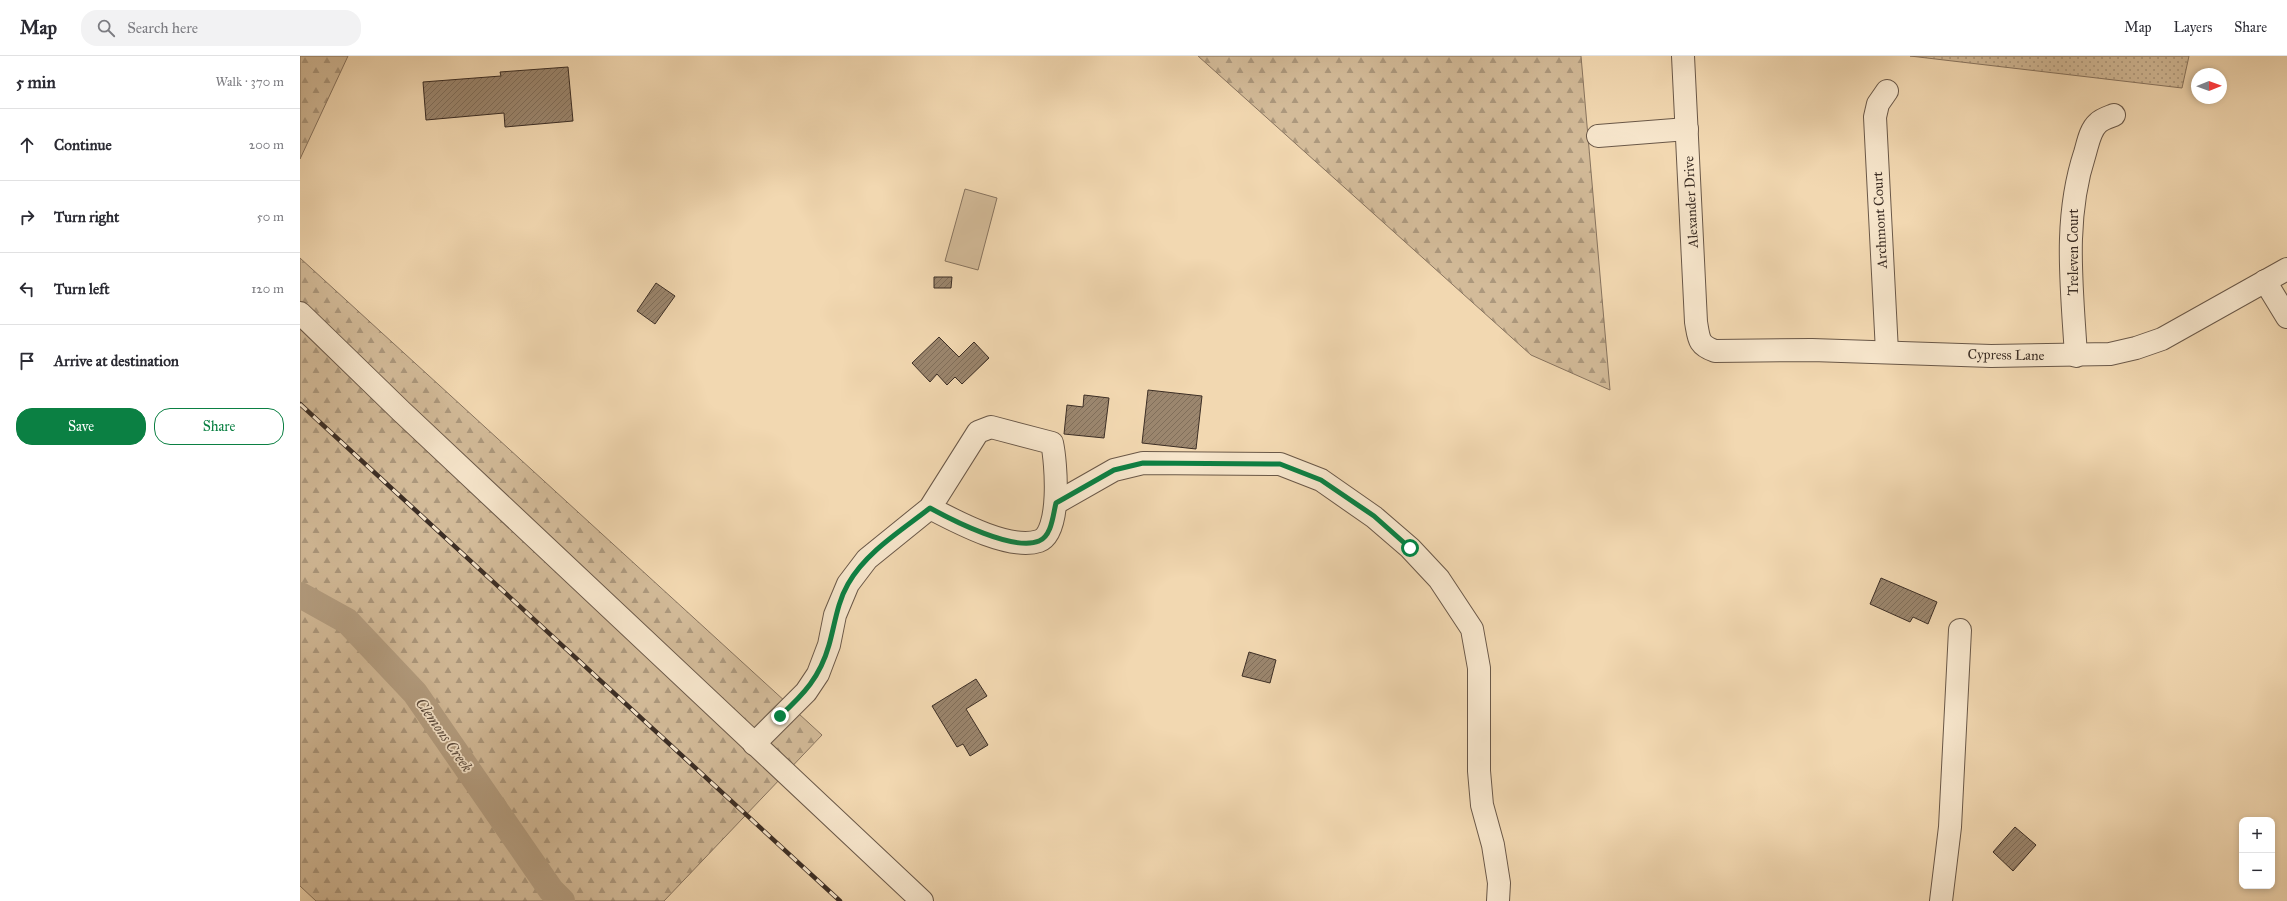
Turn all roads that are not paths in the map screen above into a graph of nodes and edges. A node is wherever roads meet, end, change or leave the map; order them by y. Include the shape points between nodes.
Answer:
1 (1683, 56) edge
2 (1887, 91) dead end
3 (2114, 115) dead end
4 (1687, 129) junction
5 (1598, 136) dead end
6 (2287, 269) edge
7 (2265, 281) junction
8 (300, 313) edge
9 (2287, 317) edge
10 (1704, 347) joint
11 (1887, 352) junction
12 (2076, 356) junction
13 (1056, 503) junction
14 (930, 508) junction
15 (1960, 630) dead end
16 (754, 744) junction
17 (922, 901) edge
18 (1498, 901) edge
19 (1941, 901) edge

1 - 4 street, Alexander Drive
2 - 11 street, Archmont Court via 1878,104 1875,117
3 - 12 street, Treleven Court via 2104,119 2092,130 2073,200 2070,244
4 - 5 street
4 - 10 street, Alexander Drive via 1696,322 1699,339
6 - 7 street, Cypress Lane
7 - 9 street
7 - 12 street, Cypress Lane via 2162,339 2110,354
8 - 16 street
10 - 11 street, Cypress Lane via 1725,352
11 - 12 street, Cypress Lane
13 - 14 street via 1048,533 1039,541 1017,542 970,529
13 - 14 street via 1056,461 1052,443 991,427 978,432
13 - 18 street via 1114,470 1143,463 1280,464 1321,480 1374,516 1410,548 1439,580 1472,629 1479,668 1479,771 1482,805 1493,845 1499,883
14 - 16 street via 867,559 848,584 835,615 829,645 818,674 806,692
15 - 19 street via 1950,827
16 - 17 street

